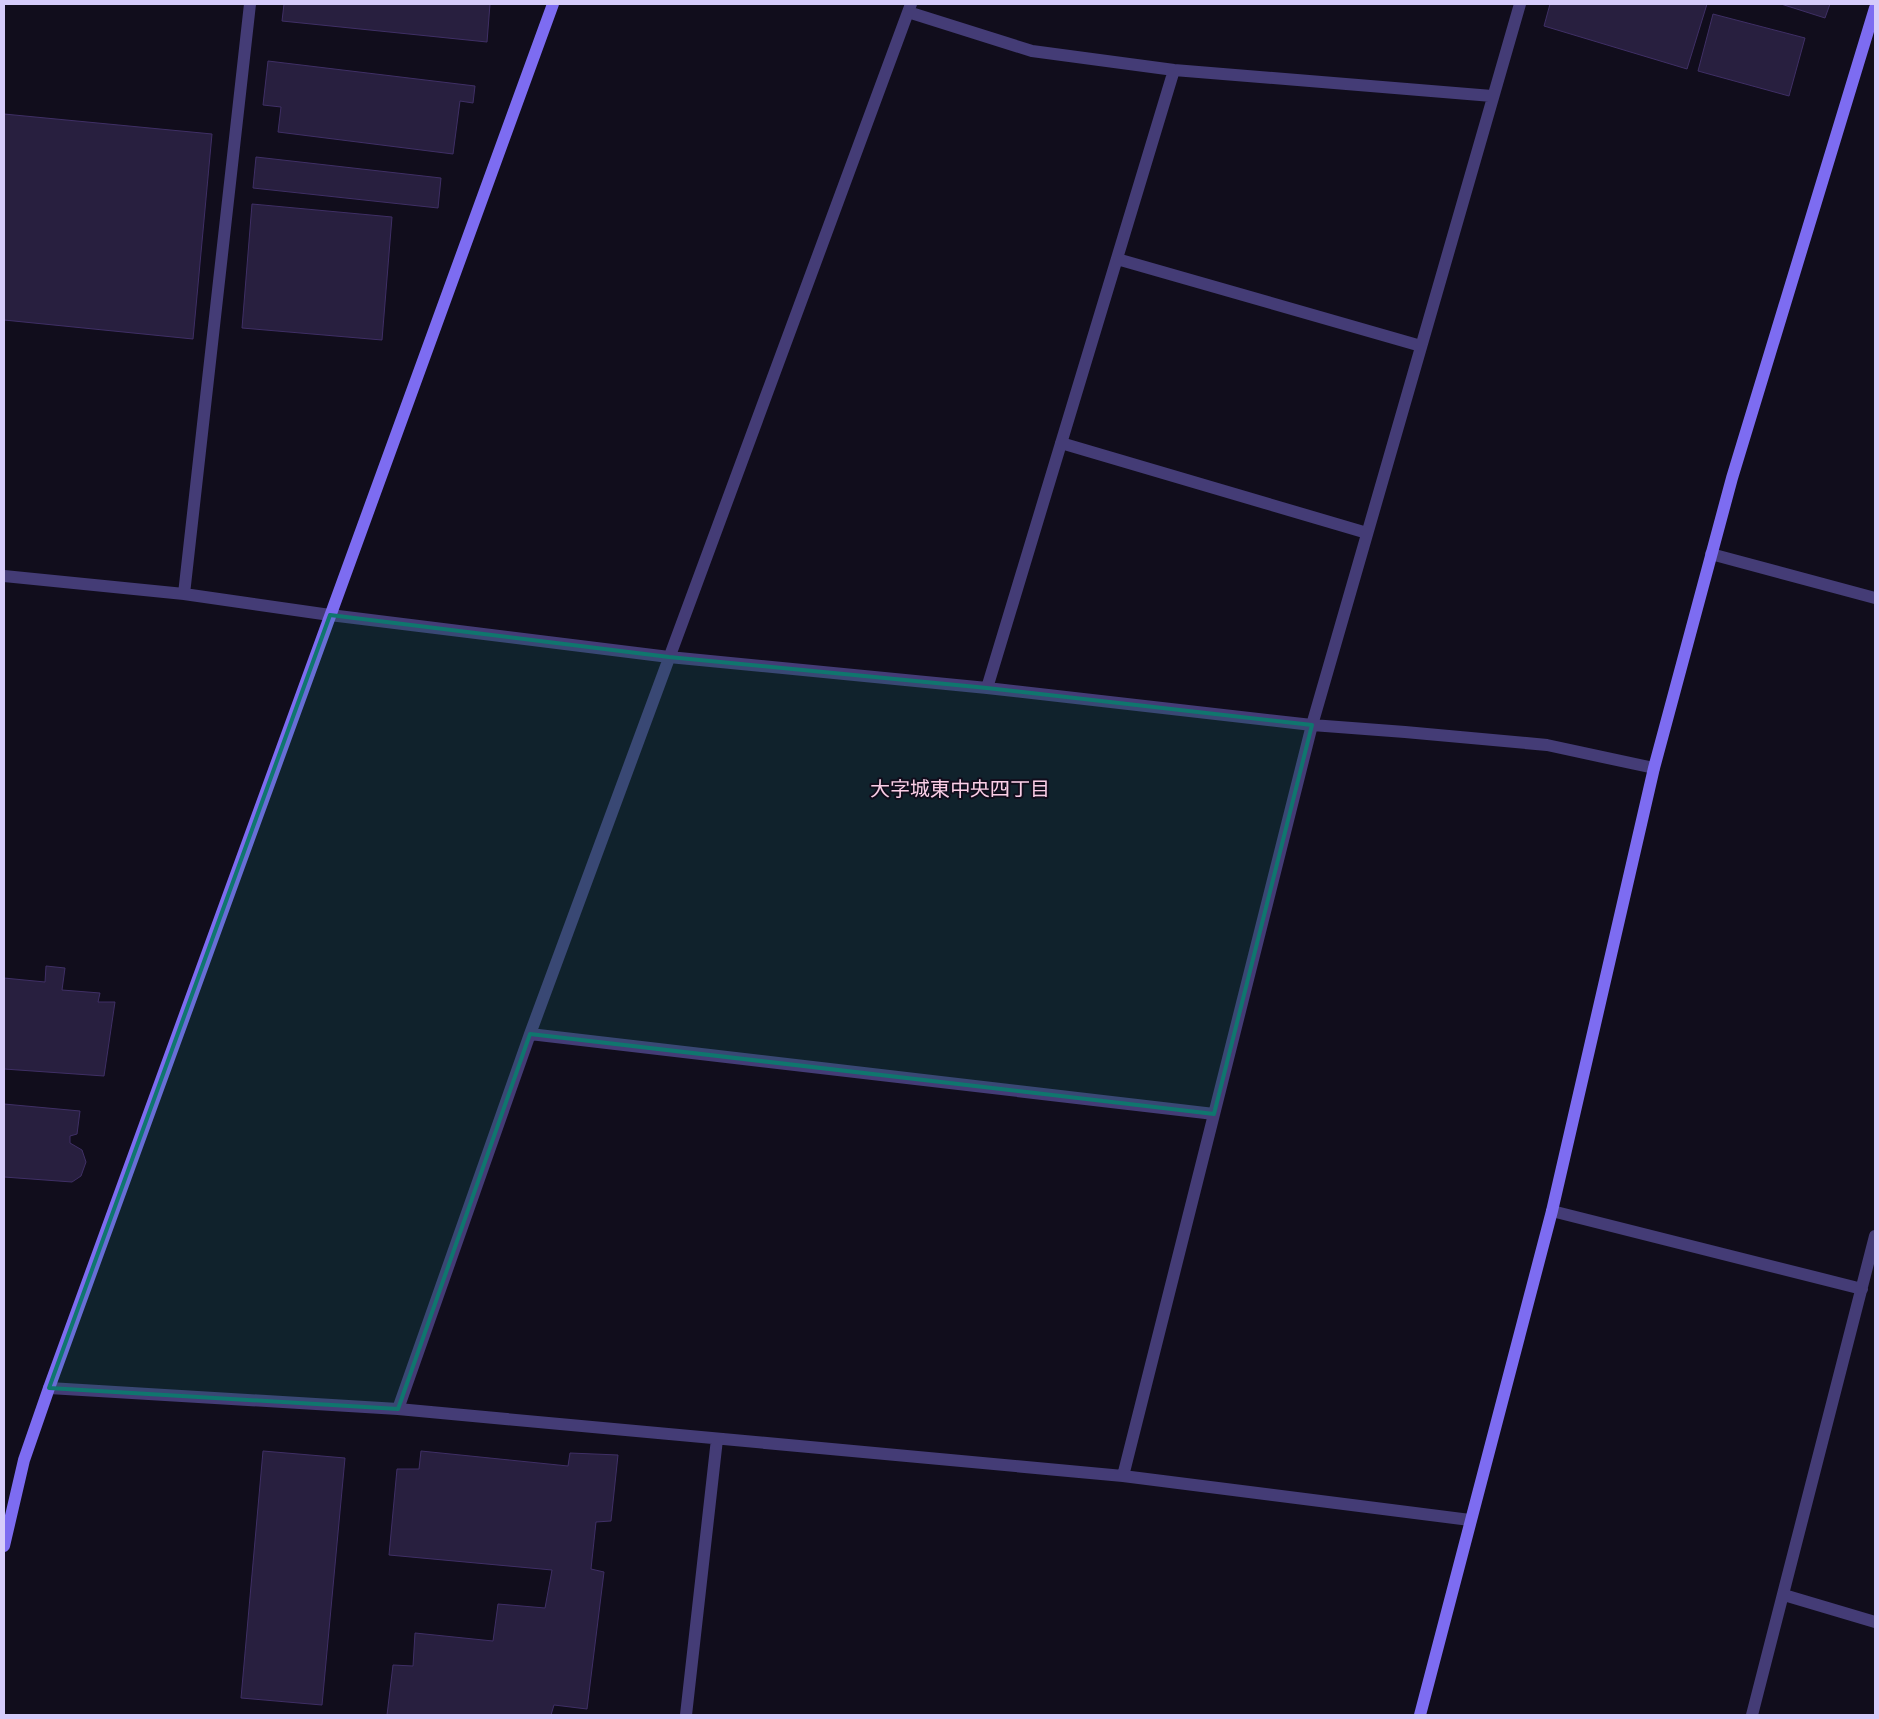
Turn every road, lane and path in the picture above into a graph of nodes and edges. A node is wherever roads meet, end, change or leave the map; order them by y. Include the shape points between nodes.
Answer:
1 (250, 4) edge
2 (553, 4) edge
3 (1520, 4) edge
4 (910, 8) edge
5 (1875, 8) edge
6 (1174, 70) junction
7 (1492, 96) junction
8 (1117, 259) junction
9 (1420, 346) junction
10 (1061, 443) junction
11 (1367, 533) junction
12 (1711, 554) junction
13 (4, 576) edge
14 (184, 594) junction
15 (1875, 598) edge
16 (330, 615) junction
17 (669, 657) junction
18 (988, 688) junction
19 (1312, 726) junction
20 (1654, 768) junction
21 (530, 1034) junction
22 (1214, 1114) junction
23 (1552, 1212) junction
24 (1875, 1236) edge
25 (1862, 1289) junction
26 (48, 1388) junction
27 (398, 1409) junction
28 (717, 1439) junction
29 (1123, 1476) junction
30 (1470, 1520) junction
31 (4, 1546) edge
32 (1784, 1595) junction
33 (1875, 1622) edge
34 (686, 1715) edge
35 (1420, 1715) edge
36 (1752, 1715) edge

1 - 14 street
2 - 16 street
3 - 7 street
4 - 6 street via 1032,51
4 - 17 street
5 - 12 street
6 - 7 street
6 - 8 street
7 - 9 street
8 - 9 street
8 - 10 street
9 - 11 street
10 - 11 street
10 - 18 street
11 - 19 street
12 - 15 street
12 - 20 street
13 - 14 street
14 - 16 street
16 - 17 street
16 - 26 street
17 - 18 street
17 - 21 street
18 - 19 street
19 - 20 street via 1547,746
19 - 22 street
20 - 23 street
21 - 22 street
21 - 27 street
22 - 29 street
23 - 25 street
23 - 30 street
24 - 25 street
25 - 32 street
26 - 27 street
26 - 31 street via 24,1460
27 - 28 street
28 - 29 street
28 - 34 street
29 - 30 street
30 - 35 street
32 - 33 street
32 - 36 street

